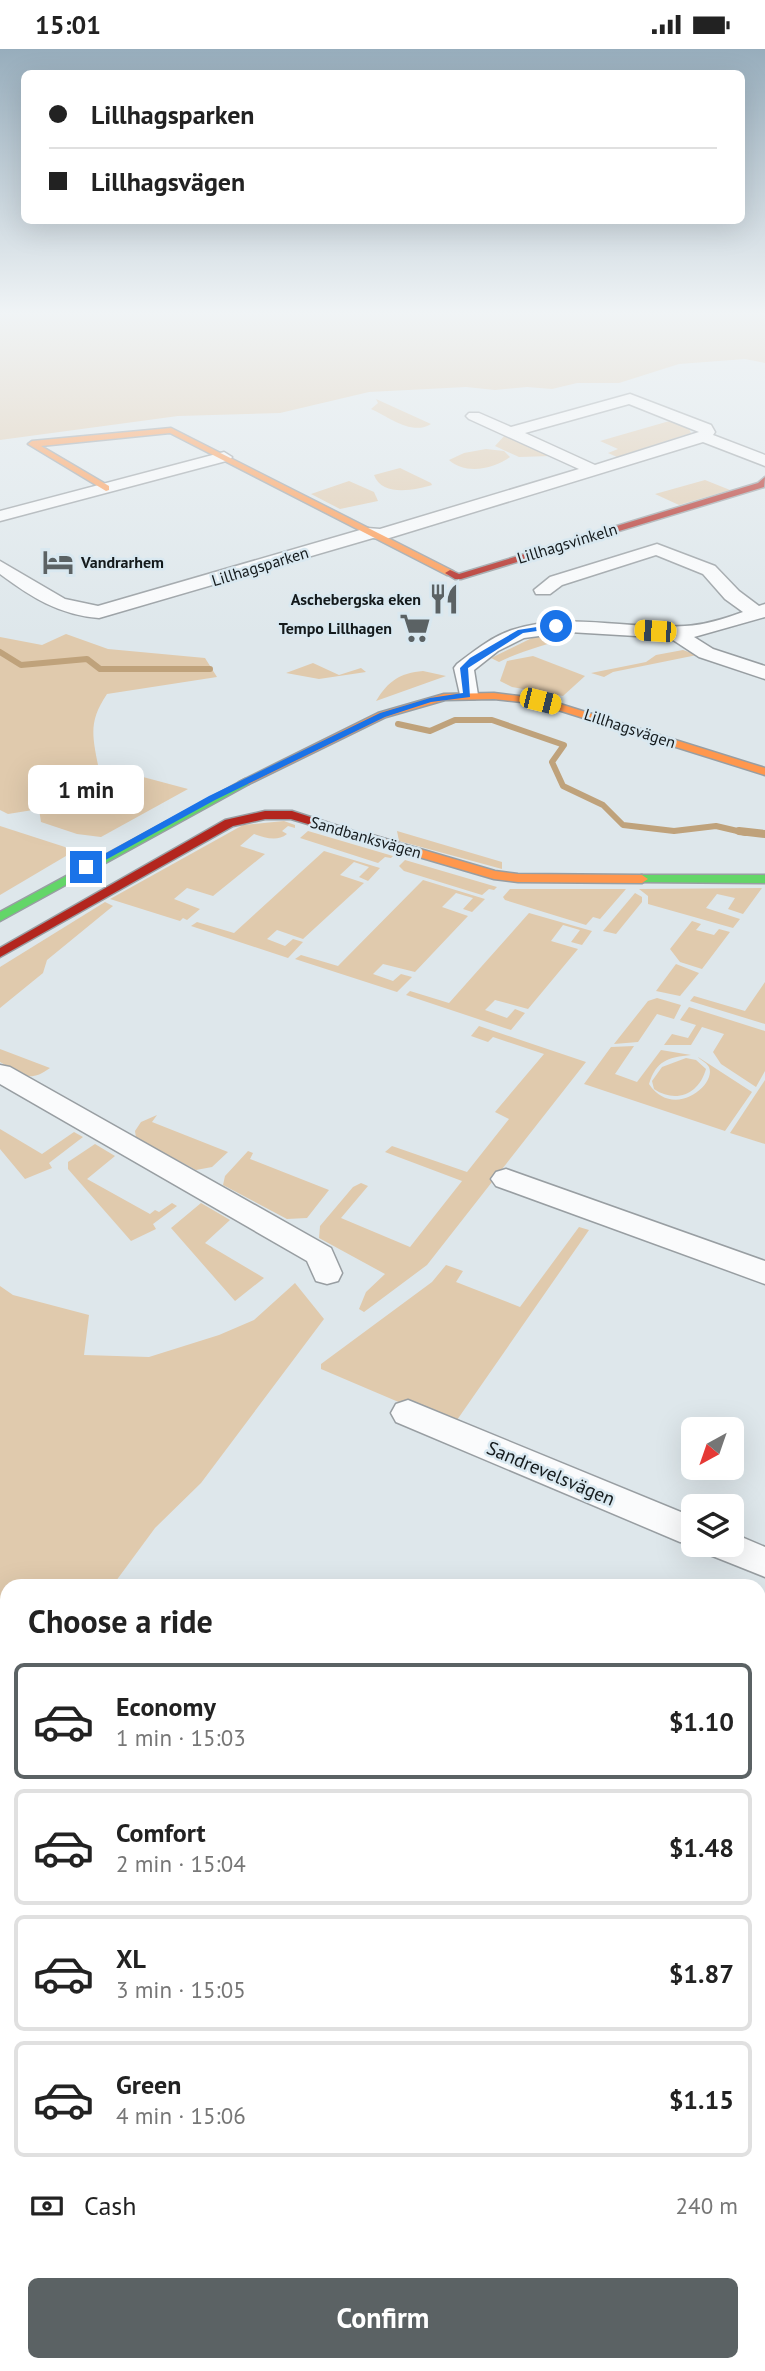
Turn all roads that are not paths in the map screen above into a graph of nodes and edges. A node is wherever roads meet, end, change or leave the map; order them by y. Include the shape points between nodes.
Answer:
1 (482, 419) edge
2 (557, 419) edge
3 (683, 419) edge
4 (511, 432) junction
5 (704, 437) junction
6 (682, 443) junction
7 (224, 457) junction
8 (765, 461) edge
9 (594, 470) junction
10 (765, 478) edge
11 (106, 488) junction
12 (0, 516) edge
13 (377, 534) junction
14 (0, 566) edge
15 (543, 590) dead end
16 (760, 611) edge
17 (674, 632) junction
18 (765, 673) edge
19 (468, 695) junction
20 (765, 772) edge
21 (765, 879) edge
22 (0, 916) edge
23 (0, 953) edge
24 (0, 1073) edge
25 (506, 1179) dead end
26 (327, 1273) dead end
27 (765, 1273) edge
28 (408, 1413) dead end
29 (681, 1527) edge
30 (744, 1554) edge
31 (765, 1562) edge

1 - 4 street
2 - 4 street
3 - 5 street via 705,428
4 - 9 street
5 - 6 street, Lillhagsparken
5 - 8 street
6 - 9 street, Lillhagsparken
6 - 10 street
7 - 11 street
7 - 11 street, Lillhagsvinkeln via 171,430 32,444
7 - 13 street, Lillhagsvinkeln
9 - 13 street, Lillhagsparken
10 - 13 street, Lillhagsvinkeln via 761,485 458,577
11 - 12 street
13 - 14 street, Lillhagsparken via 99,612 56,605
15 - 16 street, Lillhagsvinkeln via 556,581 657,549 709,570 732,595
16 - 17 street via 710,628
17 - 18 street via 706,653
17 - 19 street via 556,626 521,632 464,668
19 - 20 street, Lillhagsvägen via 569,708
19 - 22 street, Lillhagsvägen via 430,700 358,726 212,798
21 - 23 street, Sandbanksvägen via 518,879 292,815 265,815 229,823
24 - 26 street via 320,1255
25 - 27 street
28 - 29 street, Sandrevelsvägen
30 - 31 street

